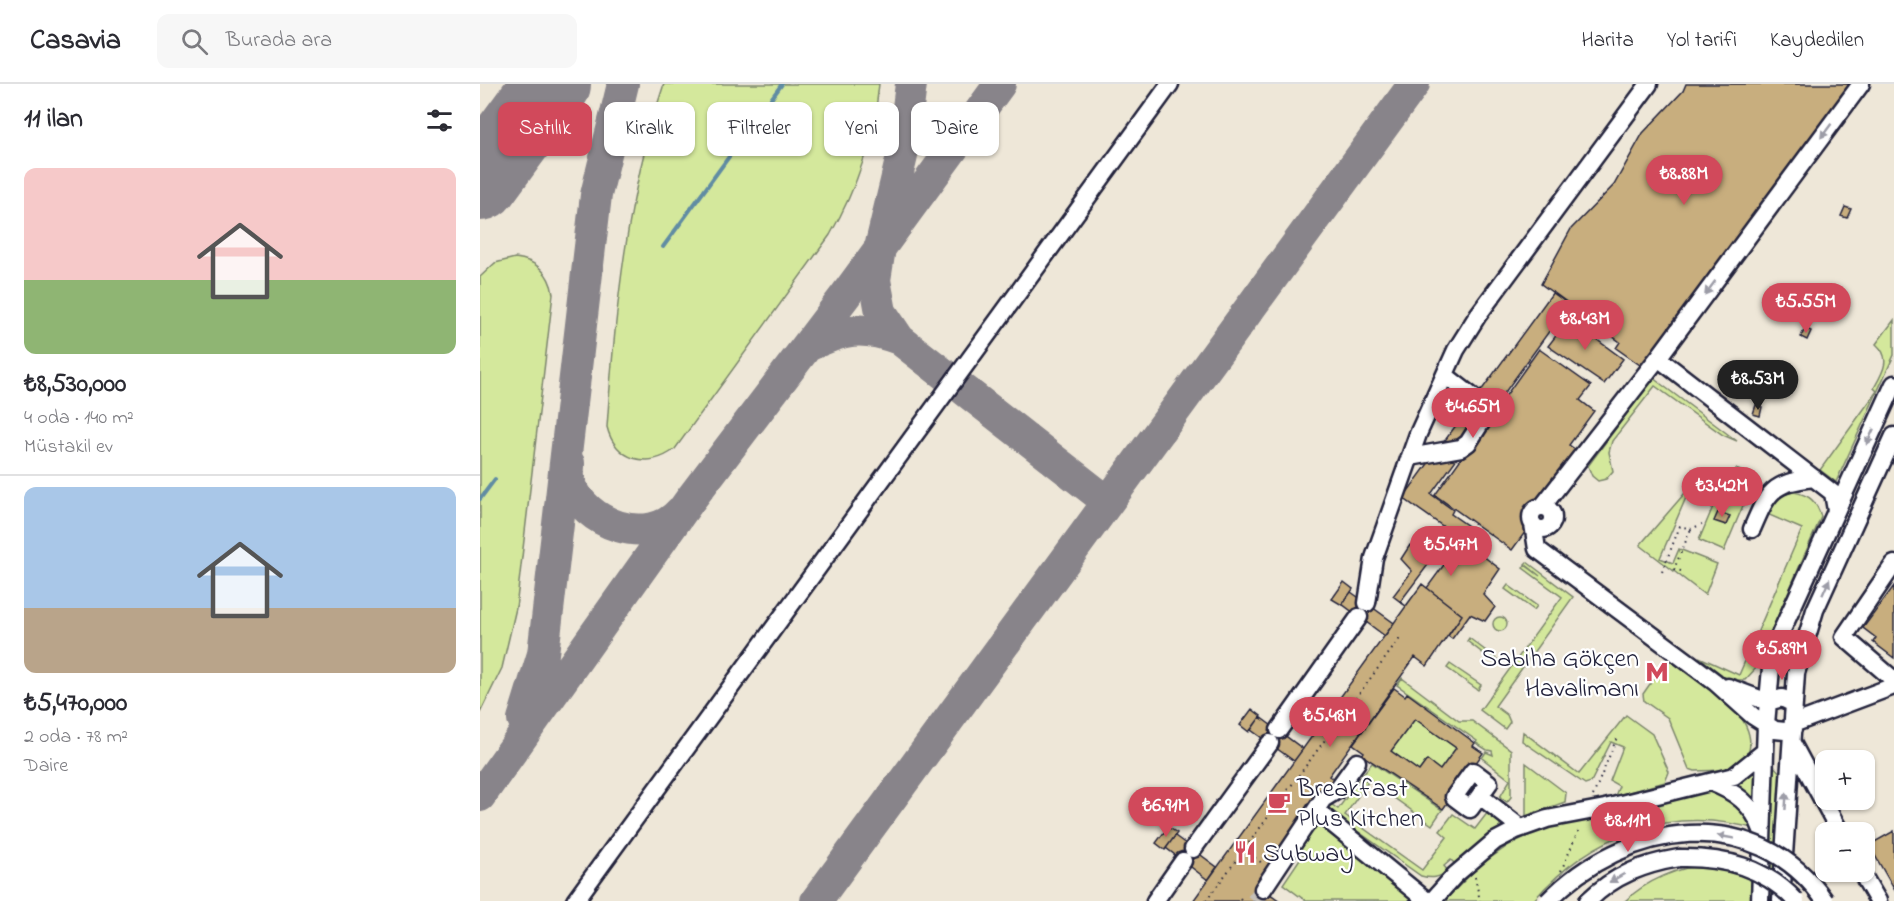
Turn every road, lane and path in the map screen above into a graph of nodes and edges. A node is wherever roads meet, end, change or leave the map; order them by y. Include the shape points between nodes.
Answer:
1 (1170, 84) edge
2 (1649, 84) edge
3 (1861, 84) edge
4 (1658, 358) junction
5 (1446, 376) junction
6 (1894, 384) edge
7 (1894, 436) edge
8 (1410, 457) junction
9 (1814, 478) junction
10 (1836, 510) junction
11 (1702, 524) dead end
12 (1691, 529) junction
13 (1752, 529) dead end
14 (1894, 564) edge
15 (1681, 571) dead end
16 (1662, 572) dead end
17 (1401, 637) dead end
18 (1894, 680) edge
19 (1715, 682) junction
20 (1894, 686) edge
21 (1768, 702) junction
22 (1794, 704) junction
23 (1766, 724) junction
24 (1792, 732) junction
25 (1618, 735) dead end
26 (1765, 751) junction
27 (1609, 759) dead end
28 (1357, 762) dead end
29 (1710, 782) junction
30 (1480, 796) dead end
31 (1317, 811) junction
32 (1835, 822) edge
33 (1516, 824) dead end
34 (1764, 832) junction
35 (1250, 854) dead end
36 (1472, 860) junction
37 (1264, 864) dead end
38 (1867, 882) edge
39 (1263, 889) tunnel mouth
40 (575, 901) edge
41 (1155, 901) edge
42 (1206, 901) edge
43 (1427, 901) edge
44 (1432, 901) edge
45 (1480, 901) edge
46 (1548, 901) edge
47 (1588, 901) edge
48 (1760, 901) edge
49 (1781, 901) edge
50 (1796, 901) edge
51 (1825, 901) edge
52 (1878, 901) edge

1 - 40 street
2 - 5 street via 1478,315 1456,350
3 -> 4 street
4 - 9 street
4 - 19 street via 1542,507 1550,511 1551,524 1544,529 1533,524 1537,549
5 - 8 street
5 - 8 street via 1482,404 1486,415 1461,448
6 -> 10 street
22 -> 7 street via 1796,673 1815,610
8 - 41 street via 1374,558 1363,610
9 - 10 street via 1833,493
9 - 13 street via 1789,481 1773,489
10 - 21 street via 1777,641
11 - 12 path
12 - 15 path via 1674,569
12 - 16 path via 1680,526
14 - 18 street via 1844,637
17 - 42 path
19 - 21 street
19 - 23 street
20 - 24 street
21 - 22 street via 1782,698
21 - 23 street
22 - 24 street
23 - 24 street via 1775,730
23 - 26 street
24 - 32 street
49 -> 24 street
25 - 27 path
26 - 29 street via 1734,776
26 - 34 street
28 - 31 street
29 - 34 street via 1745,801
29 - 36 street via 1547,819 1495,842
30 - 33 street
31 - 39 street
31 - 43 street
34 - 48 street
35 - 37 path
36 - 44 street
36 - 45 path
38 - 52 street
51 -> 46 street, bridge via 1799,871 1769,851 1735,838 1688,833 1650,838 1615,852 1583,871
50 -> 47 street, bridge via 1776,883 1742,865 1721,859 1679,858 1624,874

